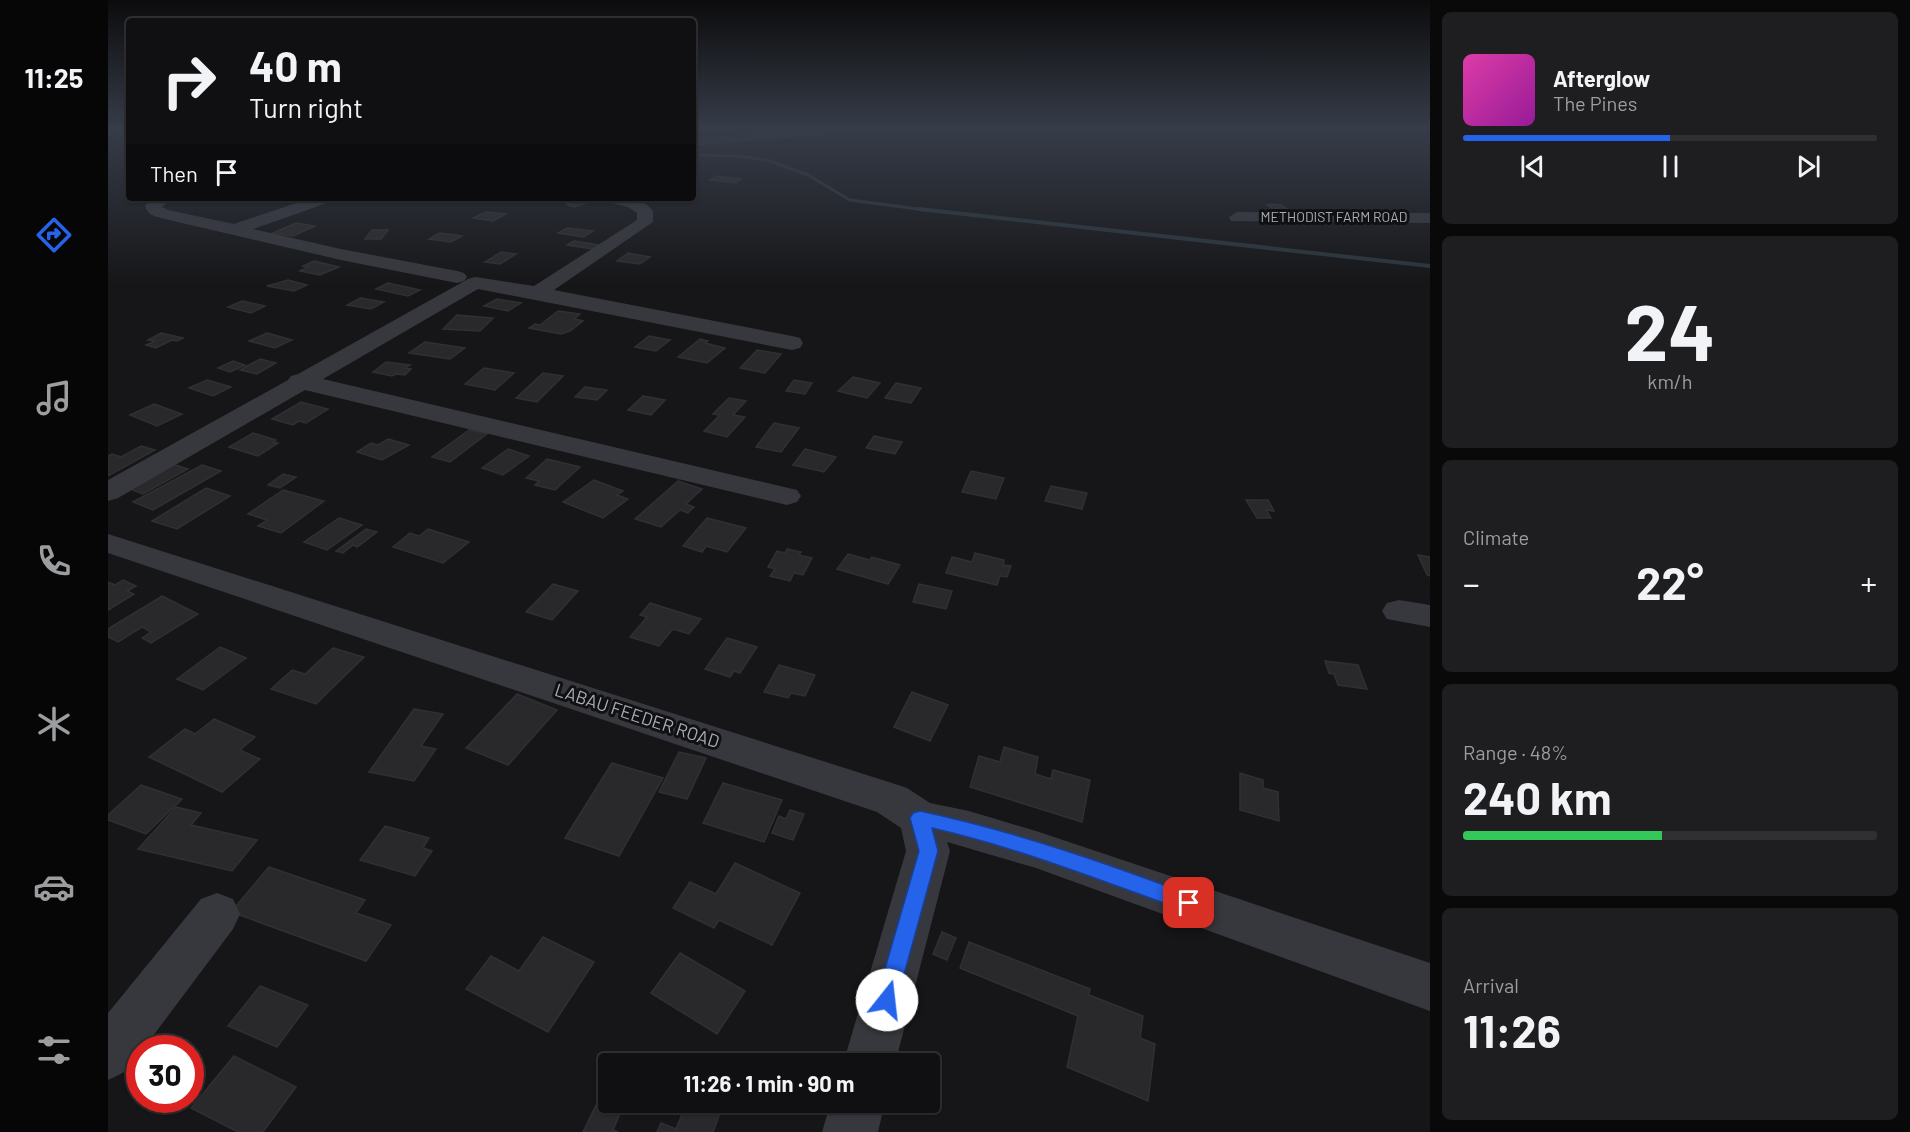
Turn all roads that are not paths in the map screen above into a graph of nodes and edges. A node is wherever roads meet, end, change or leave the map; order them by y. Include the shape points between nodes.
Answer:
1 (159, 201) edge
2 (318, 201) edge
3 (620, 201) edge
4 (1237, 217) dead end
5 (1430, 218) edge
6 (235, 229) junction
7 (457, 277) dead end
8 (537, 293) junction
9 (792, 344) dead end
10 (299, 381) junction
11 (108, 492) edge
12 (787, 496) dead end
13 (108, 543) edge
14 (920, 818) junction
15 (217, 914) dead end
16 (1430, 987) edge
17 (872, 1053) edge
18 (108, 1054) edge
19 (855, 1113) edge
20 (850, 1132) edge

1 - 6 street via 153,205 158,212
2 - 6 street
3 - 8 street via 645,211 645,222
4 - 5 street, METHODIST FARM ROAD
6 - 7 street via 279,242
8 - 9 street
8 - 10 street via 475,283
10 - 11 street
10 - 12 street
13 - 14 street, LABAU FEEDER ROAD via 892,800
14 - 16 street via 1039,851
14 - 17 street via 928,851
15 - 18 street
19 - 20 street

